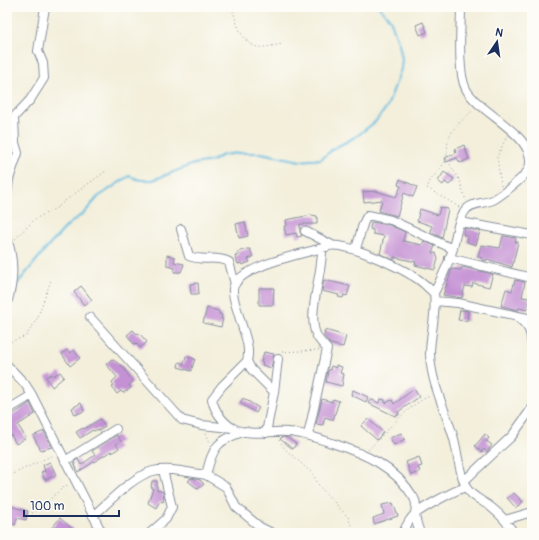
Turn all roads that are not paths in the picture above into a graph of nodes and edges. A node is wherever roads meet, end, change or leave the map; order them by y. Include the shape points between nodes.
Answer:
1 (45, 7) edge
2 (461, 7) edge
3 (7, 195) edge
4 (460, 222) junction
5 (181, 229) dead end
6 (305, 231) dead end
7 (532, 235) edge
8 (8, 242) edge
9 (332, 245) junction
10 (322, 248) junction
11 (453, 249) junction
12 (355, 250) junction
13 (449, 258) junction
14 (532, 278) edge
15 (235, 284) junction
16 (435, 297) junction
17 (7, 303) edge
18 (514, 315) junction
19 (90, 317) dead end
20 (532, 319) edge
21 (532, 346) edge
22 (278, 360) road end
23 (248, 361) junction
24 (7, 365) edge
25 (274, 392) junction
26 (32, 396) junction
27 (532, 408) edge
28 (7, 410) edge
29 (233, 428) junction
30 (116, 430) dead end
31 (246, 431) junction
32 (266, 433) junction
33 (308, 435) junction
34 (65, 461) junction
35 (163, 470) junction
36 (206, 475) junction
37 (465, 484) junction
38 (532, 512) edge
39 (415, 514) junction
40 (93, 516) junction
41 (505, 520) junction
42 (102, 533) edge
43 (150, 533) edge
44 (272, 533) edge
45 (403, 533) edge
46 (420, 533) edge
47 (514, 533) edge

1 - 3 street via 38,51 43,63 44,78 30,100 14,117 14,136 18,153 9,179
2 - 4 street via 463,80 466,90 525,143 530,166 526,173 502,194 465,210
4 - 7 street
4 - 11 street
5 - 15 street via 189,256 221,258 229,262
6 - 9 street
8 - 17 street via 12,254 12,290
9 - 10 street
9 - 12 street
10 - 15 street via 250,271
10 - 33 street via 314,325 316,335 327,349
11 - 12 street via 391,220 368,215 364,219 360,241
11 - 13 street
12 - 16 street via 412,275
13 - 14 street
13 - 16 street
15 - 23 street via 234,298 248,344
16 - 18 street
16 - 37 street via 430,355 433,379 454,439
18 - 20 street
18 - 21 street via 528,326
19 - 29 street via 182,420 201,426
22 - 25 street
23 - 25 street via 251,369
23 - 29 street via 212,399 213,406
24 - 26 street via 25,384
25 - 32 street
26 - 28 street
26 - 34 street
27 - 37 street via 512,436
29 - 31 street
30 - 34 street
31 - 32 street
31 - 36 street via 227,437 219,443 210,457
32 - 33 street
33 - 39 street via 364,454 386,467 403,482 415,499
34 - 40 street
35 - 36 street
35 - 40 street via 144,474
35 - 43 street via 172,507 166,519
36 - 44 street via 226,488 236,507 260,527
37 - 39 street
37 - 41 street via 475,497 492,507
38 - 41 street
39 - 45 street
39 - 46 street
40 - 42 street
41 - 47 street

